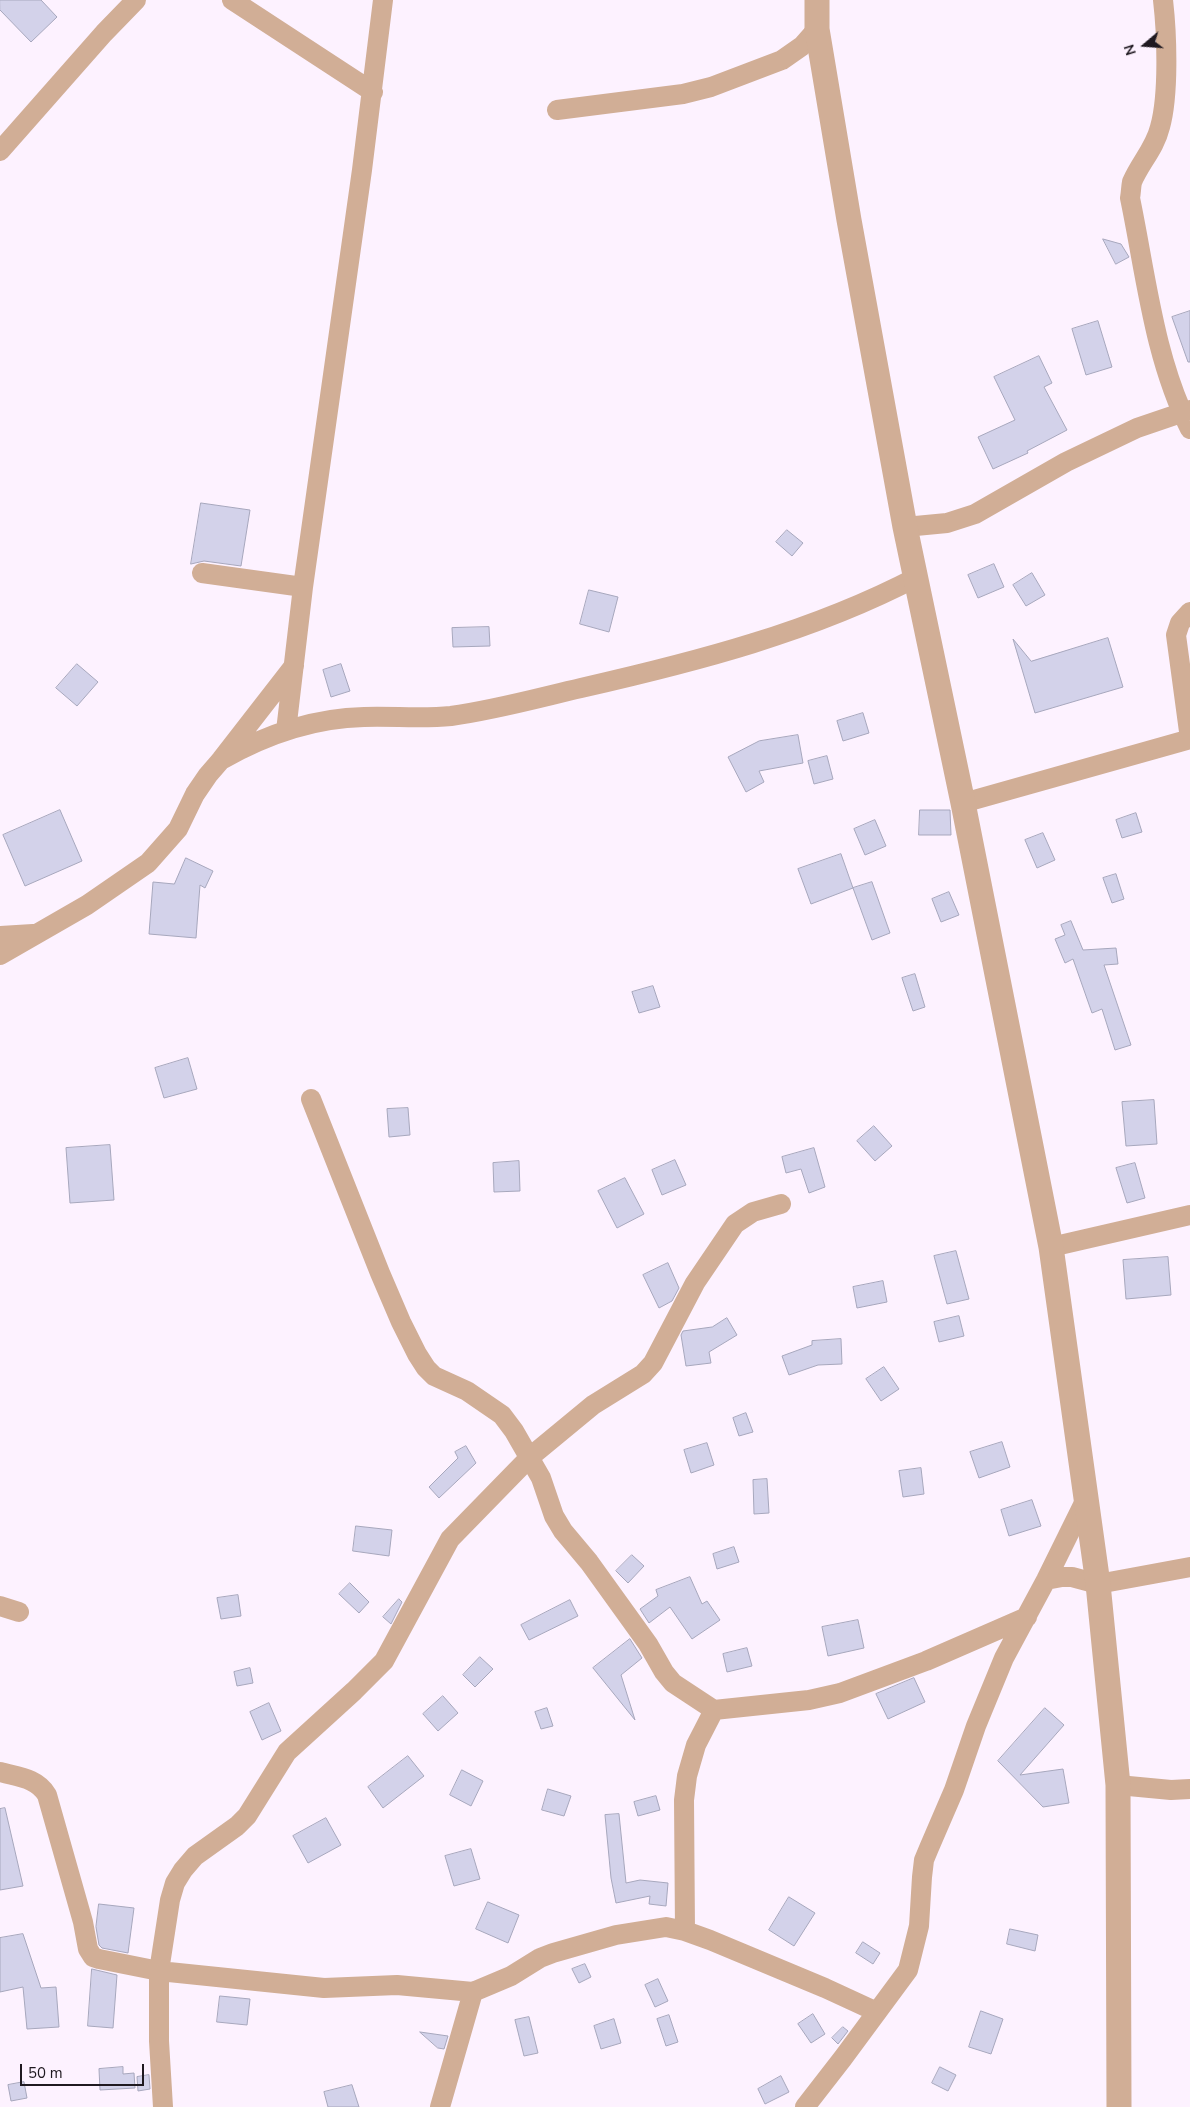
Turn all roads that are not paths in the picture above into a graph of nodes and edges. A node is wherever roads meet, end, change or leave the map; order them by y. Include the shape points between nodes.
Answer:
1 (136, 0) edge
2 (232, 0) edge
3 (383, 0) edge
4 (817, 0) edge
5 (1163, 0) edge
6 (817, 29) junction
7 (373, 92) junction
8 (557, 110) dead end
9 (3, 140) edge
10 (1187, 417) edge
11 (906, 527) junction
12 (202, 573) dead end
13 (917, 577) junction
14 (302, 587) junction
15 (1190, 612) edge
16 (295, 666) junction
17 (286, 731) junction
18 (1190, 739) edge
19 (221, 760) junction
20 (963, 803) junction
21 (37, 933) junction
22 (0, 936) edge
23 (0, 955) edge
24 (311, 1099) dead end
25 (781, 1204) dead end
26 (1190, 1215) edge
27 (1051, 1247) junction
28 (530, 1456) junction
29 (1085, 1501) junction
30 (1190, 1566) edge
31 (1046, 1580) junction
32 (1098, 1584) junction
33 (0, 1606) edge
34 (19, 1612) dead end
35 (1026, 1617) junction
36 (714, 1710) junction
37 (0, 1772) edge
38 (1118, 1786) junction
39 (1190, 1789) edge
40 (685, 1931) junction
41 (159, 1971) junction
42 (473, 1992) junction
43 (877, 2012) junction
44 (163, 2107) edge
45 (440, 2107) edge
46 (805, 2107) edge
47 (1118, 2107) edge

1 - 9 street
2 - 7 street
3 - 7 street
4 - 6 street
5 - 10 street via 1165,99 1160,127 1152,149 1132,183 1130,198 1157,338
6 - 8 street via 802,46 782,60 711,87 683,94
6 - 11 street
7 - 14 street
10 - 11 street via 1137,428 1066,462 975,514 946,523
11 - 13 street
12 - 14 street
13 - 17 street via 846,611 801,627 705,657 610,681 450,716 341,719
13 - 20 street
14 - 16 street
15 - 18 street via 1180,623 1176,635
16 - 17 street
16 - 19 street
17 - 19 street
18 - 20 street
19 - 21 street via 195,794 178,828 148,863 87,905
20 - 27 street
21 - 22 street
21 - 23 street
24 - 28 street via 400,1322 417,1354 434,1376 467,1391 502,1415
25 - 28 street via 753,1212 735,1224 695,1283 653,1363 643,1374 593,1405
26 - 27 street
27 - 29 street
28 - 36 street via 563,1531 633,1622 664,1672 673,1683
28 - 41 street via 450,1538 384,1661 287,1752 247,1816 183,1870 170,1900
29 - 31 street
29 - 32 street
30 - 32 street
31 - 32 street via 1062,1577
31 - 35 street
32 - 38 street
33 - 34 street
35 - 36 street via 926,1662 840,1692 809,1700
35 - 43 street via 991,1686 954,1790 924,1860 919,1926 908,1970
36 - 40 street via 696,1746 687,1776 684,1800
37 - 41 street via 31,1780 48,1795 93,1958
38 - 39 street
38 - 47 street
40 - 42 street via 666,1927 616,1934 540,1958 511,1976
40 - 43 street
41 - 42 street via 324,1988 397,1985
41 - 44 street
42 - 45 street
43 - 46 street

